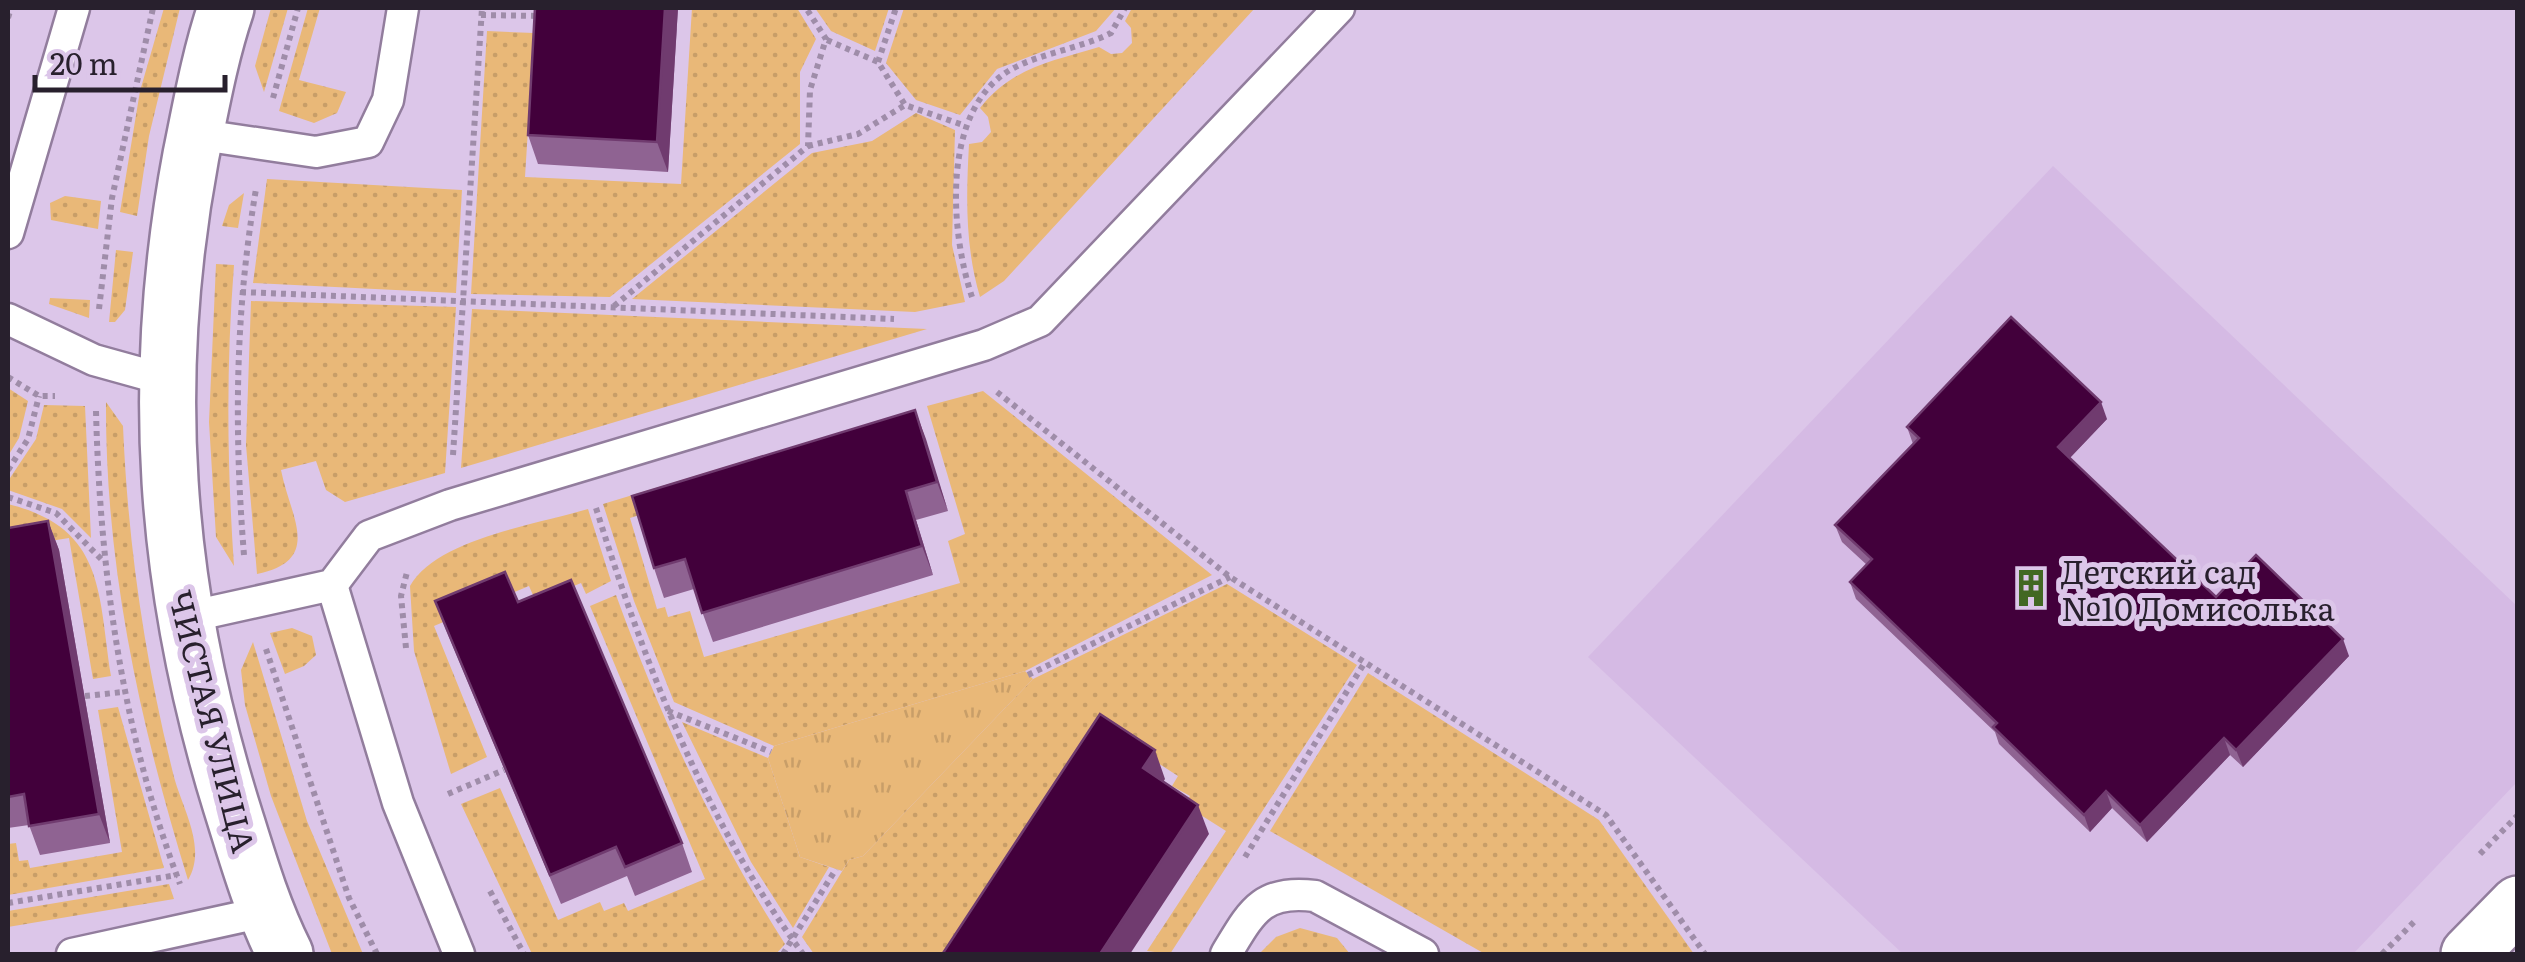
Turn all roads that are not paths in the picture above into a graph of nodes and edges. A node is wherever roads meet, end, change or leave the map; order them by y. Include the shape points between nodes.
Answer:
1 (74, 8) edge
2 (226, 8) edge
3 (403, 8) edge
4 (1339, 8) edge
5 (195, 134) junction
6 (8, 233) edge
7 (8, 319) edge
8 (166, 380) junction
9 (332, 585) junction
10 (183, 618) junction
11 (2518, 904) edge
12 (274, 933) edge
13 (72, 954) edge
14 (458, 954) edge
15 (1226, 954) edge
16 (1422, 954) edge
17 (2469, 954) edge

1 - 6 lane
2 - 5 street, ЧИСТАЯ УЛИЦА
3 - 5 lane via 388,100 368,142 316,152
4 - 9 lane via 1040,321 984,345 369,536
5 - 8 street, ЧИСТАЯ УЛИЦА via 170,279
7 - 8 lane via 94,360
8 - 10 street, ЧИСТАЯ УЛИЦА via 168,496
9 - 10 lane
9 - 14 lane via 398,804
10 - 12 street, ЧИСТАЯ УЛИЦА via 216,756
11 - 17 street
12 - 13 lane
15 - 16 lane via 1261,904 1296,893 1315,896

